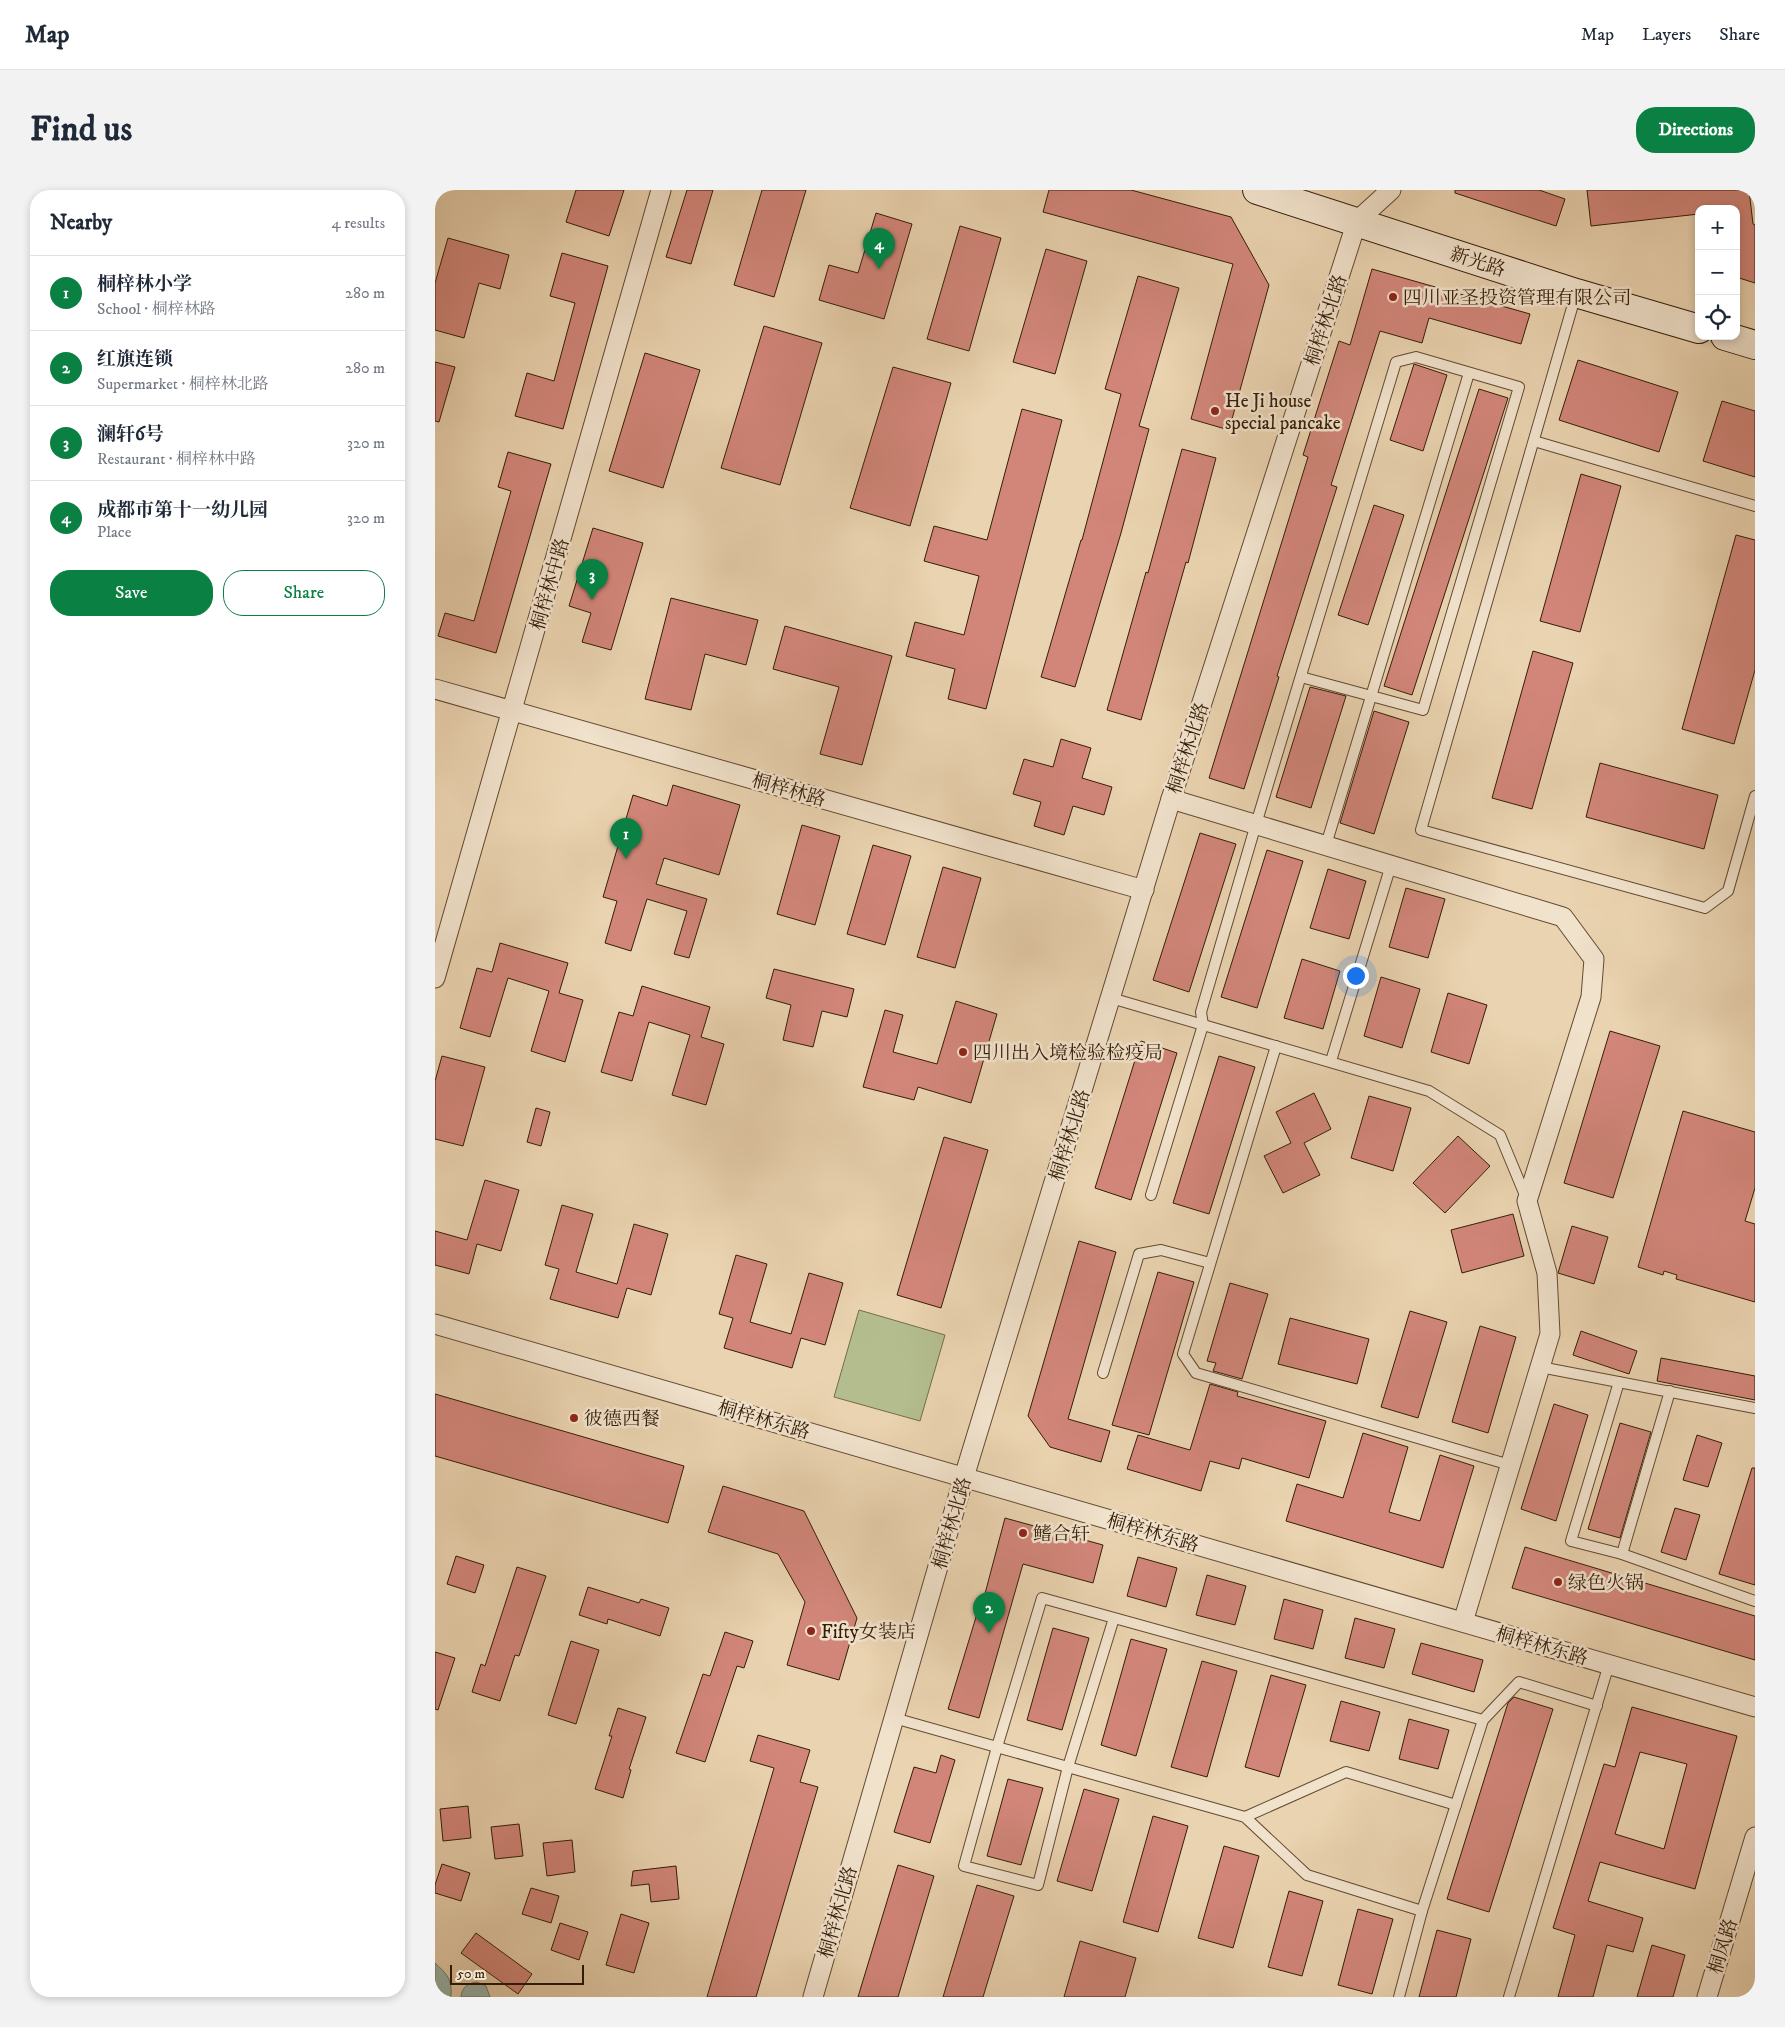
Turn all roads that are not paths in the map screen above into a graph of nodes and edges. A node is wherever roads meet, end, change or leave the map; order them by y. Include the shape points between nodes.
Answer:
1 (661, 190) edge
2 (1257, 190) edge
3 (1391, 190) edge
4 (1357, 221) junction
5 (1576, 293) junction
6 (1695, 327) edge
7 (1738, 340) edge
8 (1755, 345) edge
9 (1469, 372) junction
10 (1534, 441) junction
11 (1755, 506) edge
12 (1301, 676) junction
13 (435, 689) edge
14 (1371, 696) junction
15 (513, 711) junction
16 (1755, 796) edge
17 (1171, 799) junction
18 (1256, 824) junction
19 (1326, 845) junction
20 (1391, 865) junction
21 (1144, 890) junction
22 (435, 978) edge
23 (1111, 998) junction
24 (1203, 1025) junction
25 (1276, 1046) junction
26 (1331, 1061) junction
27 (1151, 1195) dead end
28 (1527, 1201) junction
29 (1210, 1263) junction
30 (435, 1324) edge
31 (1540, 1367) junction
32 (1103, 1373) dead end
33 (1619, 1382) junction
34 (1670, 1391) junction
35 (1755, 1408) edge
36 (1510, 1465) junction
37 (964, 1477) junction
38 (1622, 1554) junction
39 (1755, 1601) edge
40 (1114, 1618) junction
41 (1463, 1622) junction
42 (1609, 1664) junction
43 (1597, 1706) junction
44 (1755, 1707) edge
45 (894, 1718) junction
46 (1483, 1720) junction
47 (997, 1747) junction
48 (1068, 1767) junction
49 (1456, 1805) junction
50 (1245, 1817) junction
51 (1755, 1837) edge
52 (1422, 1911) junction
53 (813, 1997) edge
54 (1399, 1997) edge
55 (1509, 1997) edge
56 (1707, 1997) edge

1 - 15 street, 桐梓林中路
2 - 4 main road, 新光路
3 - 4 street
4 - 5 main road, 新光路
4 - 17 street, 桐梓林北路
5 - 6 main road, 新光路
5 - 10 lane
7 - 8 main road
9 - 12 lane via 1416,357 1396,362
9 - 14 lane
9 - 14 lane via 1519,387 1423,710
10 - 11 lane
10 - 16 lane via 1421,830 1705,908 1728,891
12 - 14 lane
12 - 18 lane
13 - 15 street, 桐梓林路
14 - 19 lane
15 - 21 street, 桐梓林路
15 - 22 street, 桐梓林中路
17 - 18 street
17 - 21 street, 桐梓林北路
18 - 19 street
18 - 24 lane via 1201,1012
19 - 20 street
20 - 26 lane
20 - 28 street via 1563,917 1594,959 1591,997
21 - 23 street, 桐梓林北路
23 - 24 lane
23 - 37 street, 桐梓林北路
24 - 25 lane
24 - 27 lane
25 - 26 lane
25 - 29 lane
26 - 28 lane via 1429,1091 1500,1135
28 - 31 street via 1547,1273 1550,1334
29 - 32 lane via 1161,1250 1139,1254
29 - 36 lane via 1183,1354 1196,1373
30 - 37 street, 桐梓林东路
31 - 33 lane
31 - 36 street
33 - 34 lane
33 - 38 lane via 1571,1541
34 - 35 lane
34 - 38 lane
36 - 41 street
37 - 41 street, 桐梓林东路
37 - 45 street, 桐梓林北路
38 - 39 lane
40 - 46 lane
40 - 47 lane via 1042,1598
40 - 48 lane
41 - 42 street, 桐梓林东路
42 - 43 lane
42 - 44 street, 桐梓林东路
43 - 46 lane via 1519,1682
43 - 55 lane
45 - 47 lane
45 - 53 street, 桐梓林北路
46 - 49 lane
47 - 48 lane
47 - 48 lane via 964,1866 1038,1885
48 - 50 lane
49 - 50 lane via 1346,1772
49 - 52 lane
50 - 52 lane via 1307,1875
51 - 56 street, 桐凤路
52 - 54 lane

